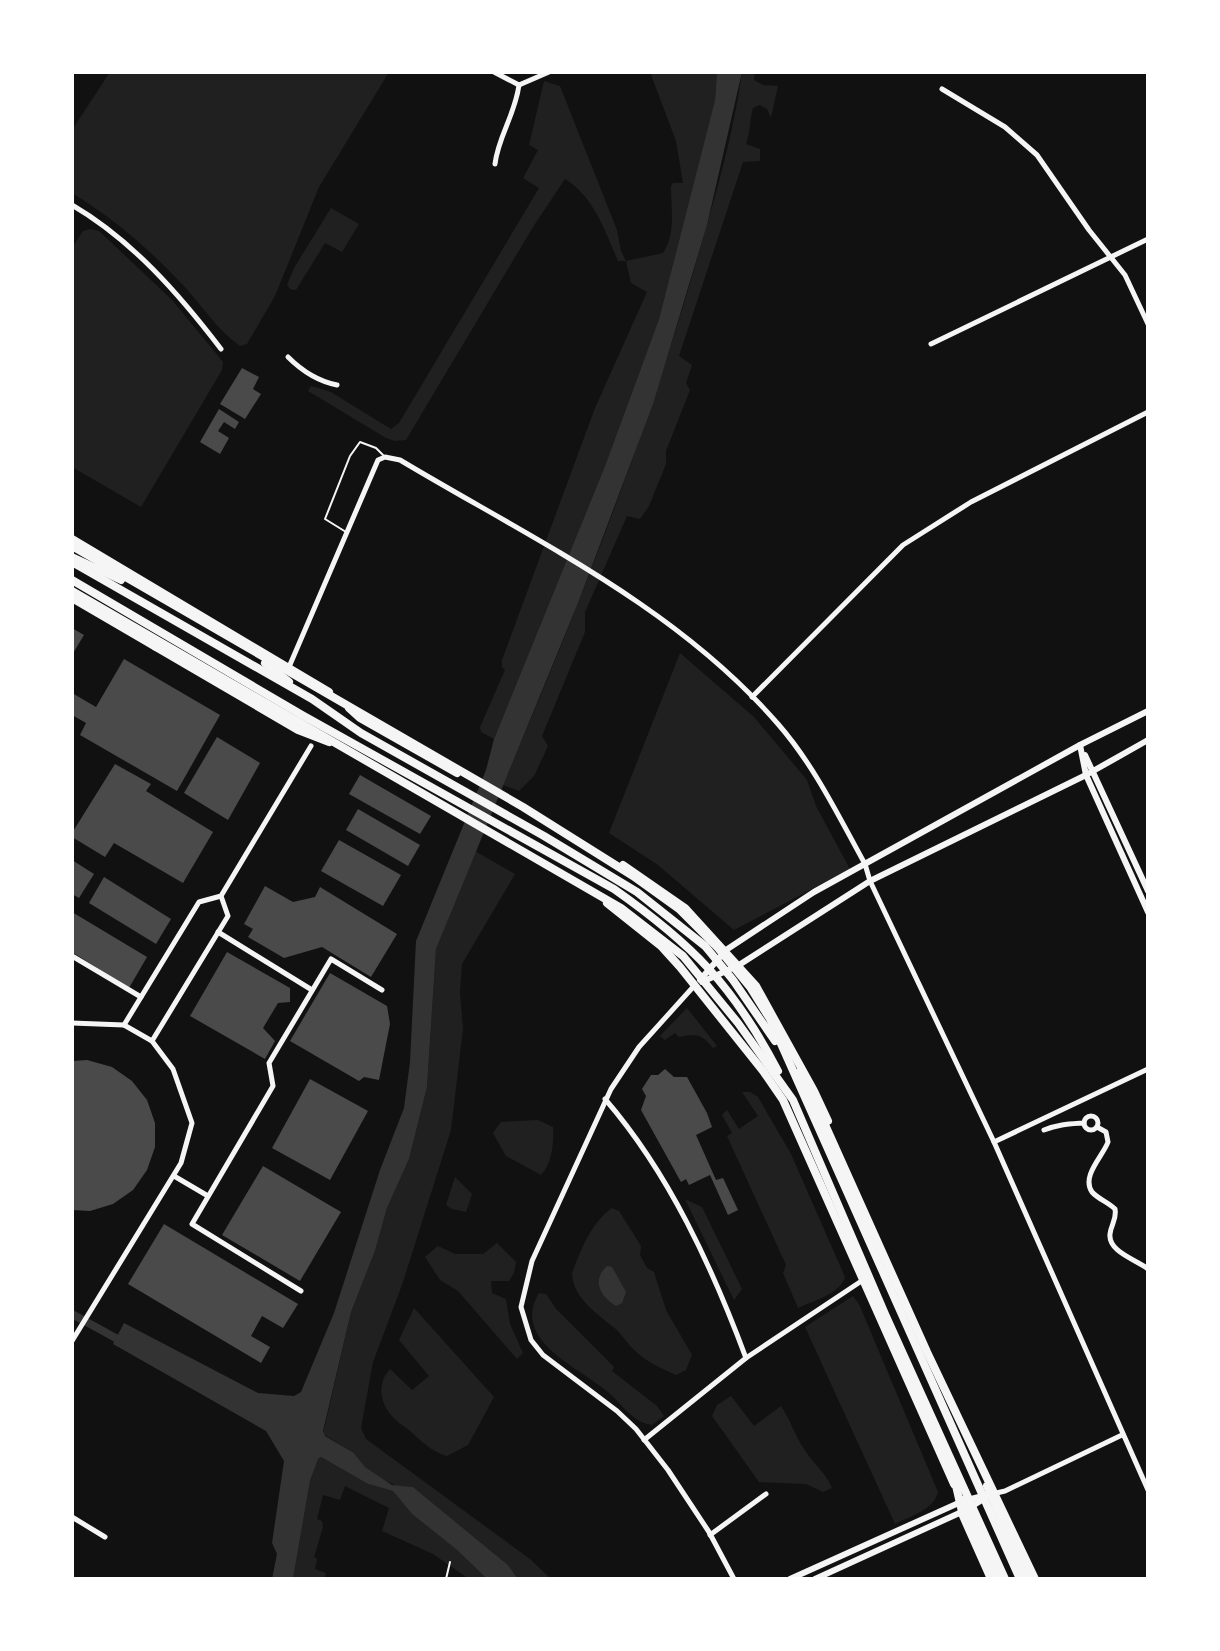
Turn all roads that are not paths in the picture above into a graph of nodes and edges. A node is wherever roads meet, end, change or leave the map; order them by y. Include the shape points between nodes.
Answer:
1 (494, 72) edge
2 (549, 72) edge
3 (519, 85) junction
4 (942, 89) dead end
5 (495, 164) dead end
6 (72, 205) edge
7 (1148, 239) edge
8 (1112, 258) junction
9 (1148, 324) edge
10 (931, 344) dead end
11 (221, 349) dead end
12 (288, 357) dead end
13 (337, 385) dead end
14 (1148, 412) edge
15 (385, 457) junction
16 (347, 532) junction
17 (72, 539) edge
18 (72, 546) edge
19 (72, 559) edge
20 (72, 580) edge
21 (72, 589) edge
22 (164, 592) junction
23 (72, 598) edge
24 (213, 622) junction
25 (156, 647) junction
26 (289, 667) junction
27 (194, 669) junction
28 (752, 697) junction
29 (312, 699) junction
30 (1148, 711) edge
31 (302, 715) junction
32 (1148, 740) edge
33 (1080, 745) junction
34 (311, 746) dead end
35 (1090, 773) junction
36 (865, 864) junction
37 (870, 881) junction
38 (1148, 891) edge
39 (221, 896) junction
40 (1148, 912) edge
41 (218, 932) junction
42 (726, 950) junction
43 (72, 956) edge
44 (739, 965) junction
45 (695, 985) junction
46 (312, 990) junction
47 (382, 990) dead end
48 (141, 997) junction
49 (770, 1019) junction
50 (72, 1023) edge
51 (124, 1025) junction
52 (152, 1041) junction
53 (1148, 1069) edge
54 (791, 1070) junction
55 (605, 1099) junction
56 (793, 1100) junction
57 (1084, 1123) junction
58 (1097, 1127) junction
59 (1044, 1130) dead end
60 (994, 1142) junction
61 (174, 1176) junction
62 (208, 1196) junction
63 (1148, 1269) edge
64 (864, 1280) junction
65 (301, 1291) dead end
66 (72, 1341) edge
67 (746, 1358) junction
68 (1122, 1435) junction
69 (644, 1440) junction
70 (950, 1457) junction
71 (1148, 1490) edge
72 (766, 1494) dead end
73 (990, 1494) junction
74 (964, 1506) junction
75 (72, 1517) edge
76 (710, 1535) junction
77 (105, 1537) dead end
78 (450, 1562) dead end
79 (446, 1579) edge
80 (734, 1579) edge
81 (790, 1579) edge
82 (815, 1579) edge
83 (991, 1579) edge
84 (997, 1579) edge
85 (1005, 1579) edge
86 (1020, 1579) edge
87 (1027, 1579) edge
88 (1035, 1579) edge

1 - 3 street
2 - 3 street
3 - 5 street
4 - 8 street via 1005,127 1037,155
6 - 11 street via 110,229 181,297
7 - 8 street
8 - 9 street
8 - 10 street
12 - 13 street via 323,382
14 - 28 street via 971,502 903,545
15 - 16 street via 378,460
15 - 16 lane via 366,442 350,456 325,519
15 - 28 street via 400,460 611,583 678,630
16 - 26 street
17 - 22 main road
18 - 49 main road via 633,876 679,909 718,948
19 - 22 main road
19 - 29 main road
20 - 31 main road
21 - 25 main road
21 - 56 main road via 631,915 683,956
22 - 24 main road
23 - 25 main road
24 - 26 main road
24 - 29 main road
25 - 27 main road
26 - 42 main road via 360,718 642,877 685,908
27 - 31 main road via 224,676
27 - 45 main road via 298,730 353,752 577,881 661,946
28 - 36 street via 808,764
29 - 54 main road via 361,733 637,892 705,946 761,1018
30 - 33 street
31 - 56 main road via 614,889 655,918 728,989
32 - 35 street
33 - 35 street
33 - 36 street
34 - 39 street
35 - 37 street
35 - 38 street
35 - 40 street
36 - 37 street
36 - 42 street
37 - 44 street
37 - 60 street
39 - 41 street via 228,916
39 - 48 street via 199,902
41 - 46 street
41 - 52 street
42 - 44 main road
42 - 45 street
43 - 48 street
44 - 45 street
44 - 73 main road via 814,1091
45 - 55 street via 639,1047
45 - 64 main road via 783,1100
46 - 47 street via 331,959
46 - 62 street via 269,1063 273,1086
48 - 51 street
49 - 54 main road
49 - 88 main road via 822,1118
50 - 51 street
51 - 52 street
52 - 61 street via 173,1069 192,1123
53 - 60 street
54 - 86 main road
55 - 67 street via 670,1192
55 - 69 street via 532,1261 521,1307 531,1340 543,1355 617,1411
56 - 70 main road
57 - 58 street via 1090,1130
57 - 58 street via 1093,1116
57 - 59 street via 1060,1123
58 - 63 street via 1106,1132 1108,1142 1090,1174 1090,1187 1115,1209 1110,1234 1115,1248
60 - 68 street
61 - 62 street
61 - 66 street
62 - 65 street via 192,1224
64 - 67 street
64 - 74 main road
67 - 69 street
68 - 71 street
68 - 73 street
69 - 76 street
70 - 83 main road via 963,1516
70 - 85 main road
72 - 76 street
73 - 74 street
73 - 87 main road
74 - 81 street
74 - 82 street
74 - 84 main road
75 - 77 street
76 - 80 street
78 - 79 lane

